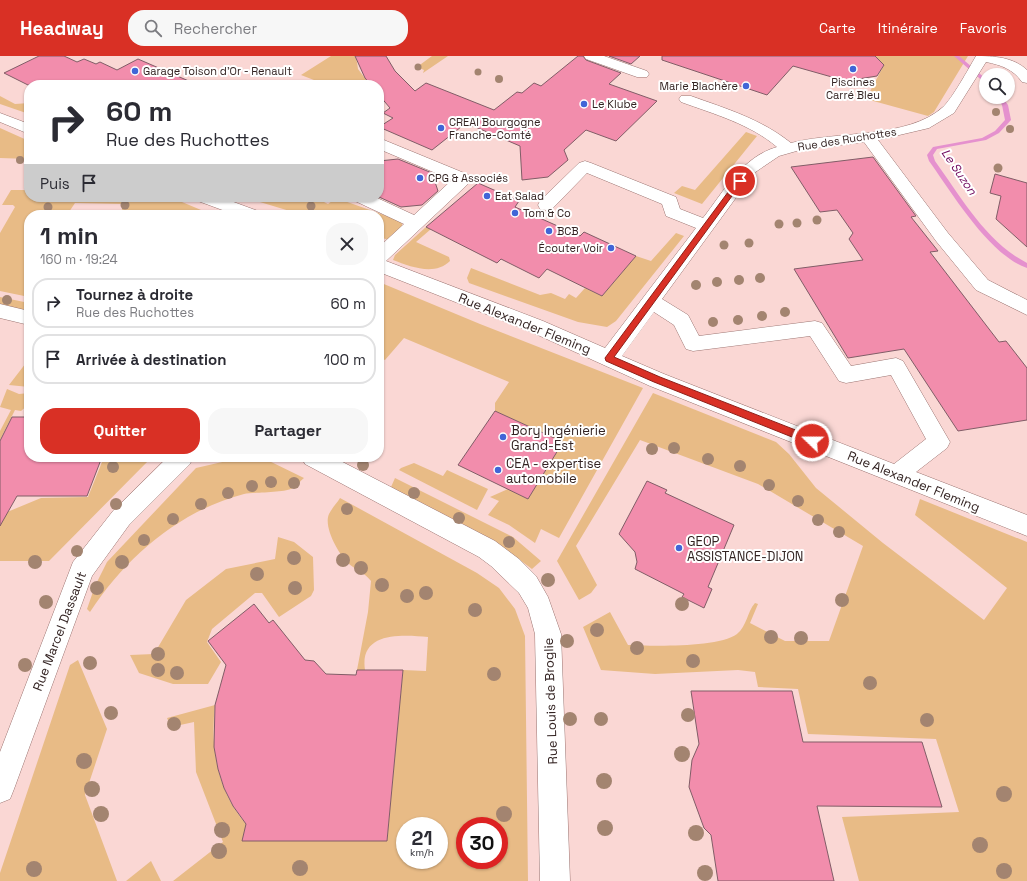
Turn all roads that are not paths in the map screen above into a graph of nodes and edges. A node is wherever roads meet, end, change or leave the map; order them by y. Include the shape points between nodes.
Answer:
1 (591, 56) edge
2 (982, 58) edge
3 (642, 74) dead end
4 (1027, 79) edge
5 (686, 99) dead end
6 (0, 117) edge
7 (24, 128) edge
8 (868, 137) junction
9 (384, 145) edge
10 (788, 149) junction
11 (217, 202) edge
12 (372, 202) edge
13 (546, 205) dead end
14 (239, 210) edge
15 (416, 223) junction
16 (706, 226) junction
17 (384, 252) edge
18 (384, 267) edge
19 (651, 301) junction
20 (1027, 308) edge
21 (0, 311) edge
22 (24, 317) edge
23 (609, 358) junction
24 (177, 462) edge
25 (322, 462) edge
26 (897, 474) junction
27 (1027, 526) edge
28 (0, 789) edge
29 (555, 881) edge

1 - 3 street
2 - 4 street via 1014,68 1022,72
2 - 8 street, Rue des Ruchottes via 949,110 924,125
5 - 10 street via 745,121 769,134
6 - 7 street
8 - 10 street, Rue des Ruchottes
8 - 20 street via 942,237 982,285
9 - 15 street via 463,179
10 - 16 street, Rue des Ruchottes via 774,153 748,170
11 - 14 street
12 - 15 street
13 - 16 street via 585,166 670,201 672,212
15 - 17 street
16 - 19 street, Rue des Ruchottes
18 - 23 street, Rue Alexander Fleming via 536,326
19 - 23 street, Rue des Ruchottes
19 - 26 street via 681,320 693,344 815,328 846,375 896,366 939,442
21 - 22 street
23 - 26 street, Rue Alexander Fleming via 657,380
24 - 28 street, Rue Marcel Dassault via 121,518 82,570
25 - 29 street, Rue Louis de Broglie via 487,549 510,565 528,585 541,606 548,634
26 - 27 street, Rue Alexander Fleming

